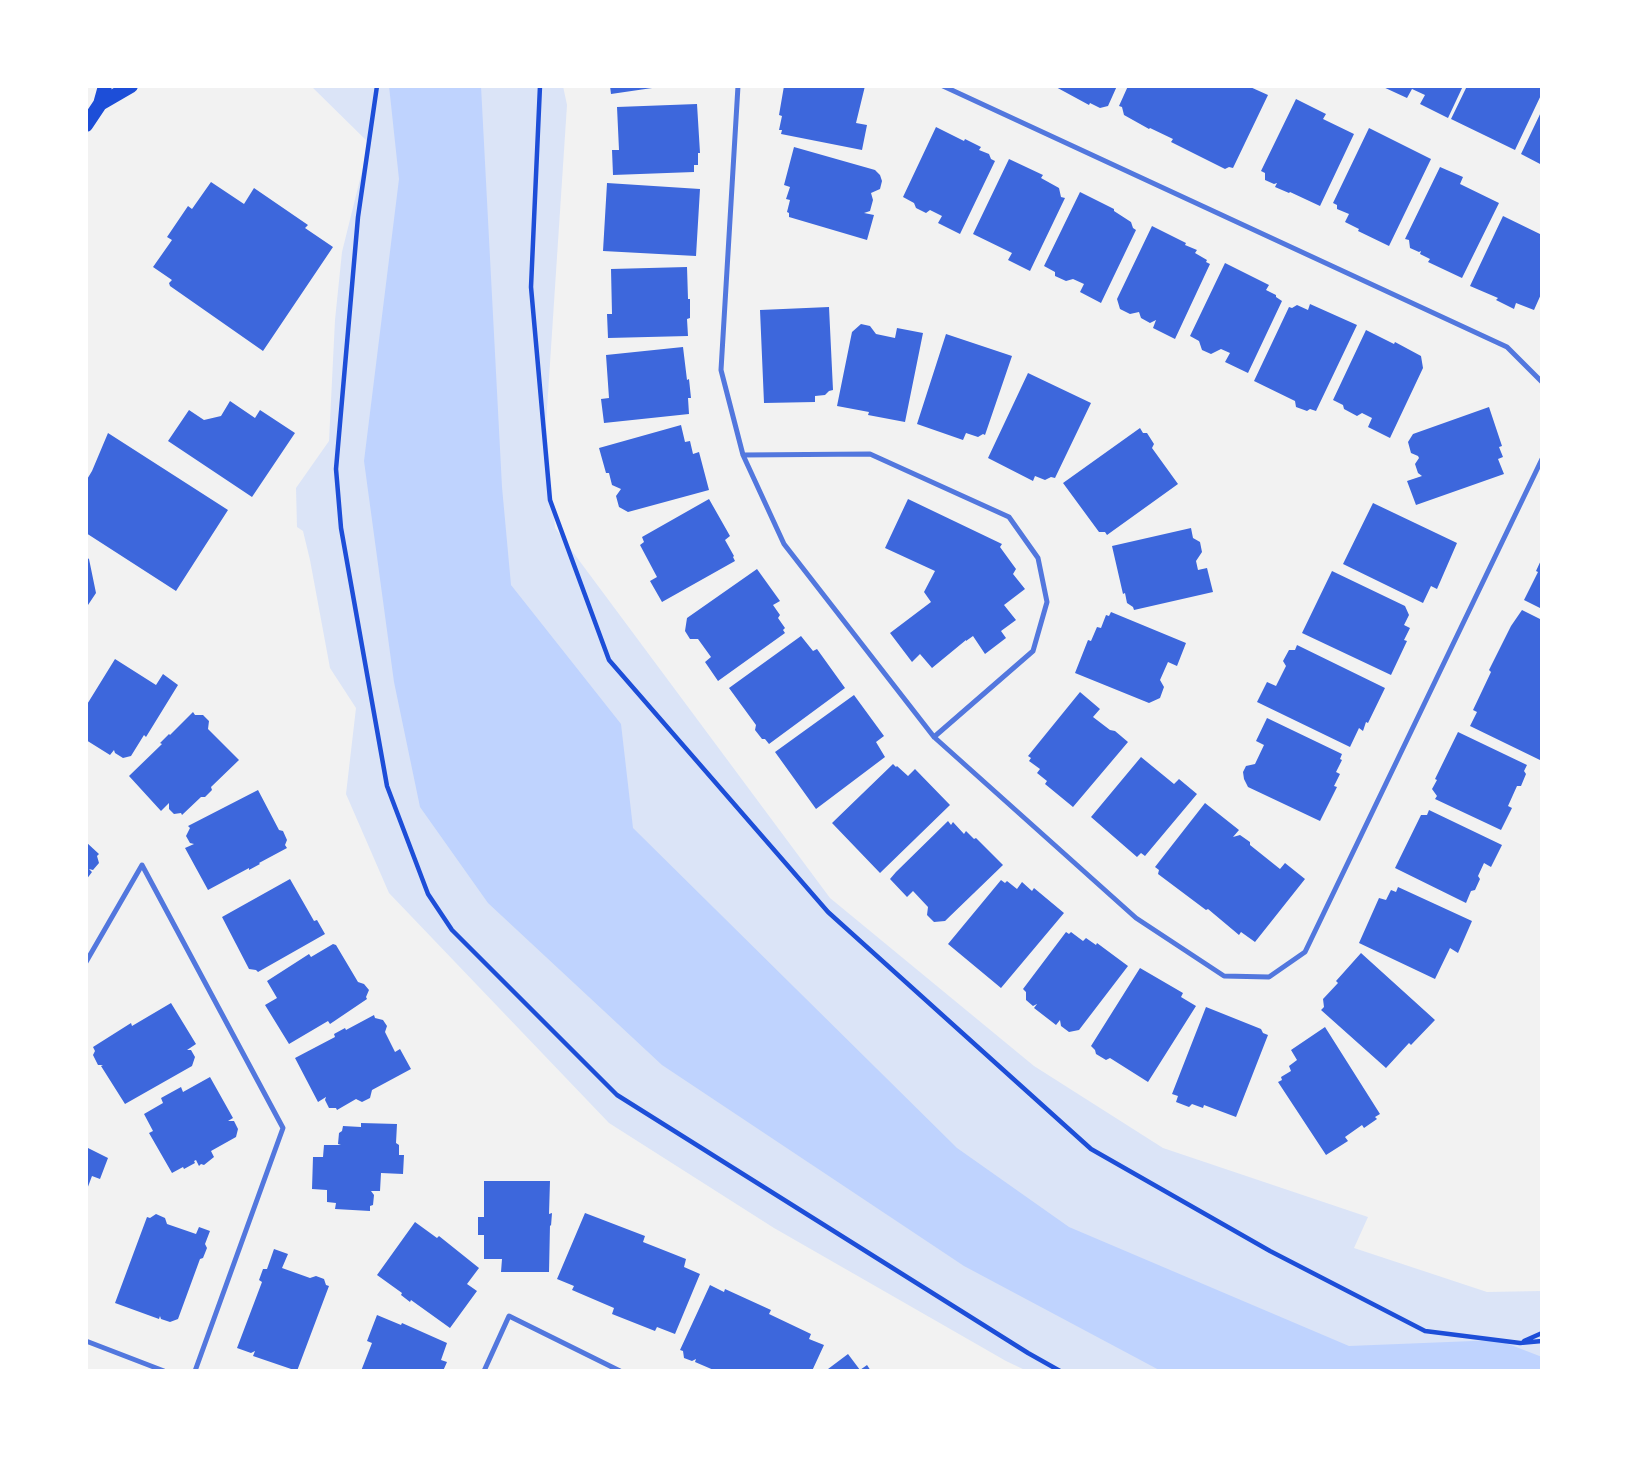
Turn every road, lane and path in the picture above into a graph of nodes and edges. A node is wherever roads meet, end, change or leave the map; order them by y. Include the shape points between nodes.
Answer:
1 (105, 86) edge
2 (131, 86) edge
3 (377, 86) edge
4 (540, 86) edge
5 (738, 86) edge
6 (943, 86) edge
7 (100, 104) junction
8 (86, 125) edge
9 (1542, 382) edge
10 (743, 455) junction
11 (1542, 459) edge
12 (934, 737) junction
13 (86, 962) edge
14 (1542, 1333) edge
15 (86, 1341) edge
16 (1542, 1341) edge
17 (1520, 1343) junction
18 (164, 1371) edge
19 (195, 1371) edge
20 (484, 1371) edge
21 (620, 1371) edge
22 (1060, 1371) edge

1 - 7 main road
2 - 7 main road
3 - 22 path via 358,217 336,469 341,527 387,786 428,894 452,930 617,1095
4 - 17 path via 531,287 550,500 609,660 828,912 1091,1149 1270,1251 1425,1331
5 - 10 lane via 721,370
6 - 9 lane via 1507,348
7 - 8 main road
10 - 12 lane via 784,544
10 - 12 lane via 870,454 1009,517 1038,558 1047,602 1033,651
11 - 12 lane via 1305,952 1269,977 1224,976 1136,918
13 - 19 lane via 142,865 283,1128
14 - 17 path
15 - 18 lane
16 - 17 path
20 - 21 lane via 509,1316

